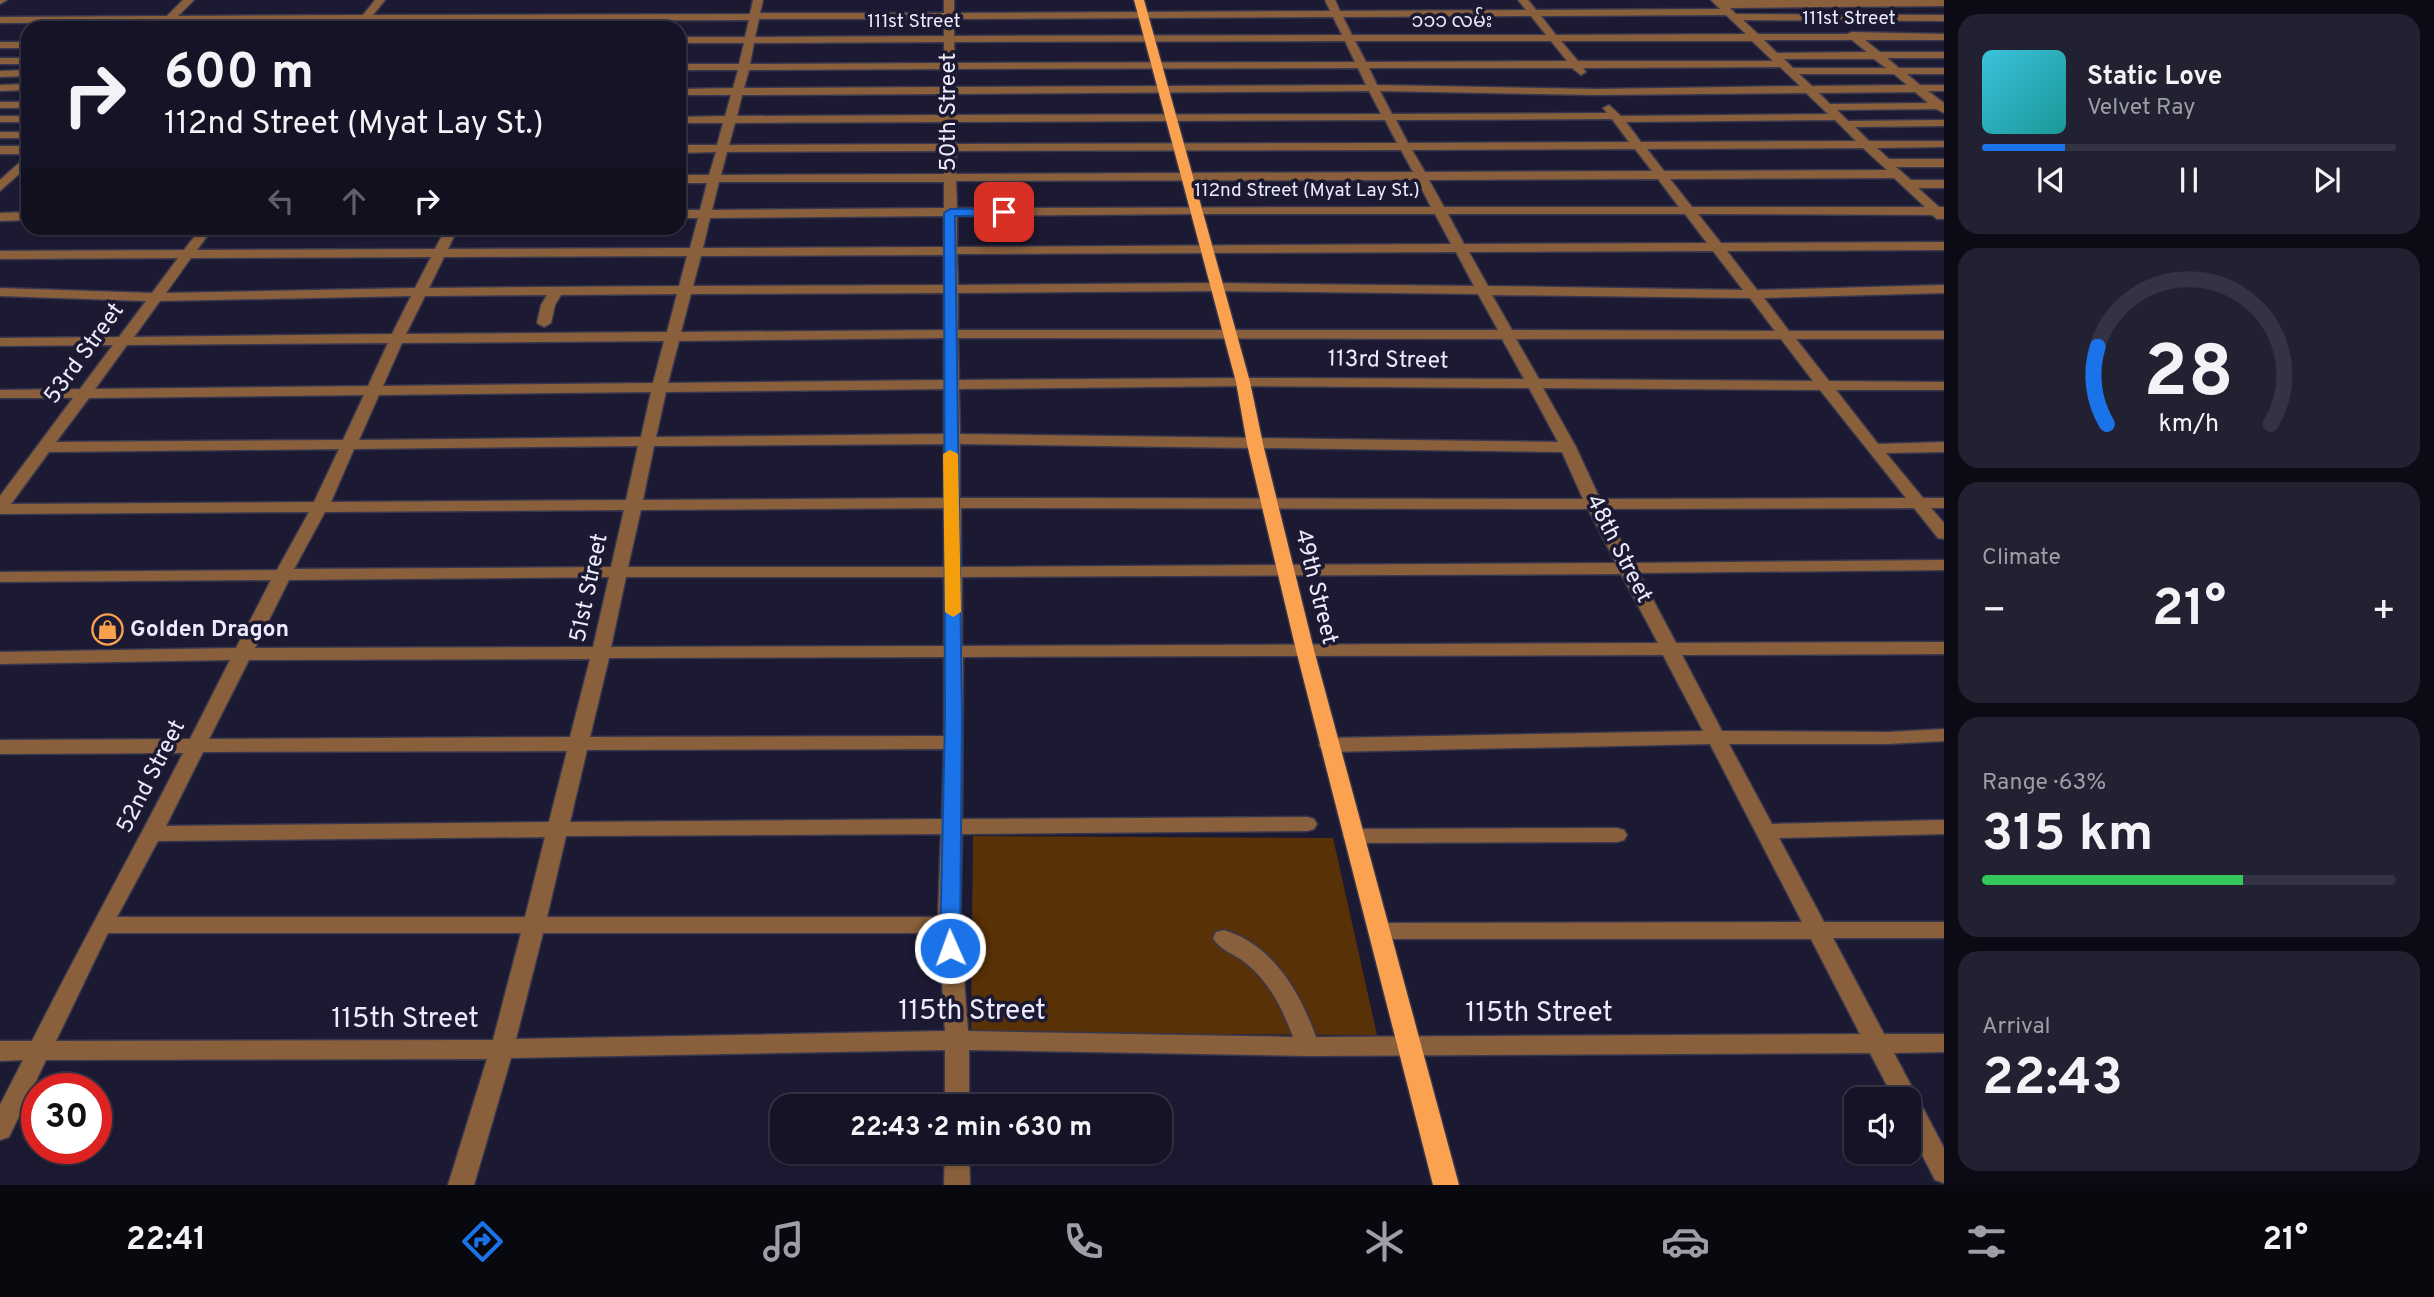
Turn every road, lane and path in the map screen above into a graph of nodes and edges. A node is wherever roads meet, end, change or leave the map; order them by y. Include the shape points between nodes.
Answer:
1 (189, 0) edge
2 (380, 0) edge
3 (1139, 0) edge
4 (1330, 0) edge
5 (1523, 0) edge
6 (1815, 2) edge
7 (1908, 2) edge
8 (1944, 3) edge
9 (756, 8) edge
10 (949, 8) edge
11 (1725, 9) edge
12 (563, 13) junction
13 (1535, 14) junction
14 (1337, 15) junction
15 (1143, 16) junction
16 (172, 18) junction
17 (1833, 18) junction
18 (1928, 18) junction
19 (1944, 18) edge
20 (0, 20) edge
21 (169, 21) edge
22 (286, 21) edge
23 (364, 21) edge
24 (402, 21) edge
25 (559, 21) edge
26 (1944, 30) edge
27 (1854, 36) junction
28 (1754, 37) junction
29 (1944, 37) edge
30 (949, 39) junction
31 (1150, 39) junction
32 (1555, 39) junction
33 (686, 40) edge
34 (748, 40) junction
35 (1350, 40) junction
36 (21, 45) edge
37 (0, 46) edge
38 (1876, 54) junction
39 (1944, 55) edge
40 (0, 61) edge
41 (21, 61) edge
42 (1362, 64) junction
43 (1782, 64) junction
44 (1156, 65) junction
45 (744, 66) junction
46 (948, 66) junction
47 (1577, 66) junction
48 (686, 67) edge
49 (1896, 71) junction
50 (1944, 71) edge
51 (0, 74) edge
52 (21, 74) edge
53 (21, 87) edge
54 (0, 88) edge
55 (1373, 88) junction
56 (1919, 88) junction
57 (1944, 88) edge
58 (1808, 89) junction
59 (1163, 90) junction
60 (686, 92) edge
61 (736, 92) junction
62 (949, 92) junction
63 (1596, 92) junction
64 (0, 105) edge
65 (21, 105) edge
66 (1827, 107) junction
67 (1942, 107) edge
68 (949, 117) junction
69 (1389, 117) junction
70 (1170, 118) junction
71 (1617, 118) junction
72 (0, 119) edge
73 (21, 119) edge
74 (729, 119) junction
75 (686, 120) edge
76 (1841, 121) junction
77 (1944, 123) edge
78 (0, 135) edge
79 (21, 135) edge
80 (1866, 144) junction
81 (1944, 144) edge
82 (1178, 146) junction
83 (1404, 146) junction
84 (1637, 146) junction
85 (951, 147) junction
86 (686, 149) edge
87 (721, 149) junction
88 (0, 150) edge
89 (21, 150) edge
90 (21, 163) edge
91 (1885, 163) junction
92 (1944, 163) edge
93 (21, 165) edge
94 (0, 166) edge
95 (1897, 174) junction
96 (1185, 176) junction
97 (1420, 176) junction
98 (1661, 176) junction
99 (950, 178) junction
100 (686, 179) edge
101 (714, 179) junction
102 (4, 180) edge
103 (1908, 184) junction
104 (1944, 184) edge
105 (1195, 210) junction
106 (1440, 211) junction
107 (1691, 212) junction
108 (950, 213) junction
109 (1941, 213) edge
110 (686, 214) edge
111 (705, 214) junction
112 (0, 216) edge
113 (21, 216) edge
114 (202, 235) edge
115 (448, 235) edge
116 (1944, 246) edge
117 (1720, 248) junction
118 (1205, 249) junction
119 (1462, 249) junction
120 (950, 250) junction
121 (695, 251) junction
122 (439, 254) junction
123 (0, 255) edge
124 (186, 256) junction
125 (1216, 287) junction
126 (1482, 289) junction
127 (1944, 289) edge
128 (950, 290) junction
129 (0, 292) edge
130 (420, 292) junction
131 (556, 292) junction
132 (686, 292) junction
133 (1752, 294) junction
134 (155, 297) junction
135 (544, 323) dead end
136 (1506, 333) junction
137 (949, 334) junction
138 (1228, 334) junction
139 (1785, 334) junction
140 (1944, 335) edge
141 (673, 337) junction
142 (397, 338) junction
143 (124, 341) junction
144 (0, 342) edge
145 (1243, 382) junction
146 (1535, 385) junction
147 (1826, 385) junction
148 (950, 386) junction
149 (1944, 386) edge
150 (659, 388) junction
151 (373, 390) junction
152 (85, 393) junction
153 (0, 394) edge
154 (950, 439) junction
155 (647, 442) junction
156 (1255, 444) junction
157 (1944, 446) edge
158 (45, 447) junction
159 (348, 447) junction
160 (1568, 447) junction
161 (1874, 449) junction
162 (951, 503) junction
163 (1944, 503) edge
164 (1921, 504) junction
165 (321, 505) junction
166 (633, 505) junction
167 (1270, 505) junction
168 (1594, 505) junction
169 (0, 508) edge
170 (1944, 534) edge
171 (1944, 565) edge
172 (1627, 567) junction
173 (618, 572) junction
174 (953, 572) junction
175 (1286, 572) junction
176 (282, 576) junction
177 (0, 577) edge
178 (1670, 648) junction
179 (1944, 648) edge
180 (1305, 650) junction
181 (954, 651) junction
182 (601, 653) junction
183 (243, 654) junction
184 (0, 658) edge
185 (1944, 735) edge
186 (1715, 737) junction
187 (954, 742) junction
188 (579, 743) junction
189 (1329, 745) junction
190 (0, 747) edge
191 (194, 748) junction
192 (1307, 824) dead end
193 (951, 827) junction
194 (1944, 827) edge
195 (558, 828) junction
196 (1768, 831) junction
197 (152, 834) junction
198 (1617, 835) dead end
199 (1353, 836) junction
200 (534, 924) junction
201 (103, 925) junction
202 (949, 925) junction
203 (1819, 929) junction
204 (1944, 929) edge
205 (1379, 932) junction
206 (1224, 938) dead end
207 (957, 1040) junction
208 (1877, 1041) junction
209 (1944, 1043) edge
210 (1408, 1045) junction
211 (1308, 1046) junction
212 (502, 1049) junction
213 (0, 1051) edge
214 (41, 1051) junction
215 (1900, 1087) edge
216 (957, 1094) edge
217 (1921, 1128) edge
218 (0, 1130) edge
219 (957, 1164) edge
220 (1944, 1172) edge
221 (461, 1185) edge
222 (957, 1185) edge
223 (1446, 1185) edge

1 - 16 street
2 - 23 street
3 - 15 main road, 49th Street
4 - 14 street, 48th Street
5 - 13 street
6 - 7 street
6 - 11 street
6 - 17 street
7 - 8 street
7 - 18 street
9 - 10 street
9 - 12 street
9 - 34 street, 51st Street
10 - 15 street
10 - 30 street, 50th Street
11 - 13 street
11 - 17 street
11 - 28 street
12 - 24 street
12 - 25 street
13 - 14 street
13 - 32 street
14 - 15 street
14 - 35 street, 48th Street
15 - 31 main road, 49th Street
16 - 20 street
16 - 21 street
16 - 22 street
17 - 18 street
17 - 27 street
18 - 19 street
18 - 26 street
27 - 28 street, 111st Street
27 - 29 street, 111st Street
27 - 38 street
28 - 32 street, ၁၁၁ လမ်း
28 - 43 street
30 - 31 street, 111st Street
30 - 34 street, 111st Street
30 - 46 street, 50th Street
31 - 35 street, ၁၁၁ လမ်း
31 - 44 main road, 49th Street
32 - 35 street, ၁၁၁ လမ်း
32 - 47 street
33 - 34 street, 111st Street
34 - 45 street, 51st Street
35 - 42 street, 48th Street
36 - 37 street
38 - 39 street
38 - 43 street
38 - 49 street
40 - 41 street
42 - 44 street
42 - 47 street
42 - 55 street, 48th Street
43 - 47 street
43 - 49 street
43 - 58 street
44 - 46 street
44 - 59 main road, 49th Street
45 - 46 street
45 - 48 street
45 - 61 street, 51st Street
46 - 62 street, 50th Street
47 - 63 street
49 - 50 street
49 - 56 street
51 - 52 street
53 - 54 street
55 - 59 street
55 - 63 street
55 - 69 street, 48th Street
56 - 57 street
56 - 58 street
56 - 67 street
58 - 63 street
58 - 66 street
59 - 62 street
59 - 70 main road, 49th Street
60 - 61 street
61 - 62 street
61 - 74 street, 51st Street
62 - 68 street, 50th Street
63 - 71 street
64 - 65 street
66 - 67 street
66 - 76 street
68 - 70 street
68 - 74 street
68 - 85 street, 50th Street
69 - 70 street
69 - 71 street
69 - 83 street, 48th Street
70 - 82 main road, 49th Street
71 - 76 street
71 - 84 street
72 - 73 street
74 - 75 street
74 - 87 street, 51st Street
76 - 77 street
76 - 80 street
78 - 79 street
80 - 81 street
80 - 84 street
80 - 91 street
82 - 83 street
82 - 85 street
82 - 96 main road, 49th Street
83 - 84 street
83 - 97 street, 48th Street
84 - 98 street
85 - 87 street
85 - 99 street, 50th Street
86 - 87 street
87 - 101 street, 51st Street
88 - 89 street
90 - 94 street
91 - 92 street
91 - 95 street
93 - 102 street
95 - 98 street
95 - 103 street
96 - 97 street
96 - 99 street
96 - 105 main road, 49th Street
97 - 98 street
97 - 106 street, 48th Street
98 - 107 street
99 - 101 street
99 - 108 street, 50th Street
100 - 101 street
101 - 111 street, 51st Street
103 - 104 street
103 - 109 street
105 - 106 street, 112nd Street (Myat Lay St.)
105 - 108 street, 112nd Street (Myat Lay St.)
105 - 118 main road, 49th Street
106 - 107 street, 112nd Street (Myat Lay St.)
106 - 119 street, 48th Street
107 - 109 street, 112nd Street (Myat Lay St.)
107 - 117 street
108 - 111 street, 112nd Street (Myat Lay St.)
108 - 120 street, 50th Street
110 - 111 street, 112nd Street (Myat Lay St.)
111 - 121 street, 51st Street
112 - 113 street
114 - 124 street, 53rd Street
115 - 122 street
116 - 117 street
117 - 119 street
117 - 133 street
118 - 119 street
118 - 120 street
118 - 125 main road, 49th Street
119 - 126 street, 48th Street
120 - 121 street
120 - 128 street, 50th Street
121 - 122 street
121 - 132 street, 51st Street
122 - 124 street
122 - 130 street
123 - 124 street
124 - 134 street, 53rd Street
125 - 126 street
125 - 128 street
125 - 138 main road, 49th Street
126 - 133 street
126 - 136 street, 48th Street
127 - 133 street
128 - 132 street
128 - 137 street, 50th Street
129 - 134 street
130 - 131 street
130 - 134 street
130 - 142 street
131 - 132 street
131 - 135 street
132 - 141 street, 51st Street
133 - 139 street
134 - 143 street, 53rd Street
136 - 138 street
136 - 139 street
136 - 146 street, 48th Street
137 - 138 street
137 - 141 street
137 - 148 street, 50th Street
138 - 145 main road, 49th Street
139 - 140 street
139 - 147 street
141 - 142 street
141 - 150 street, 51st Street
142 - 143 street
142 - 151 street, 52nd Street
143 - 144 street
143 - 152 street, 53rd Street
145 - 146 street, 113rd Street
145 - 148 street, 113rd Street
145 - 156 main road, 49th Street
146 - 147 street, 113rd Street
146 - 160 street, 48th Street
147 - 149 street, 113rd Street
147 - 161 street
148 - 150 street, 113rd Street
148 - 154 street, 50th Street
150 - 151 street, 113rd Street
150 - 155 street, 51st Street
151 - 152 street, 113rd Street
151 - 159 street, 52nd Street
152 - 153 street, 113rd Street
152 - 158 street, 53rd Street
154 - 155 street
154 - 156 street
154 - 162 street, 50th Street
155 - 159 street
155 - 166 street, 51st Street
156 - 160 street
156 - 167 main road, 49th Street
157 - 161 street
158 - 159 street
158 - 169 street, 53rd Street
159 - 165 street, 52nd Street
160 - 168 street, 48th Street
161 - 164 street
162 - 166 street
162 - 167 street
162 - 174 street, 50th Street
163 - 164 street
164 - 168 street
164 - 170 street
165 - 166 street
165 - 169 street
165 - 176 street, 52nd Street
166 - 173 street, 51st Street
167 - 168 street
167 - 175 main road, 49th Street
168 - 172 street, 48th Street
171 - 172 street
172 - 175 street
172 - 178 street, 48th Street
173 - 174 street
173 - 176 street
173 - 182 street, 51st Street
174 - 175 street
174 - 181 street, 50th Street
175 - 180 main road, 49th Street
176 - 177 street
176 - 183 street, 52nd Street
178 - 179 street
178 - 180 street
178 - 186 street, 48th Street
180 - 181 street
180 - 189 main road, 49th Street
181 - 182 street
181 - 187 street, 50th Street
182 - 183 street
182 - 188 street, 51st Street
183 - 184 street
183 - 191 street, 52nd Street
185 - 186 street
186 - 189 street
186 - 196 street, 48th Street
187 - 188 street
187 - 193 street, 50th Street
188 - 191 street
188 - 195 street, 51st Street
189 - 199 main road, 49th Street
190 - 191 street
191 - 197 street, 52nd Street
192 - 193 street
193 - 195 street
193 - 202 street, 50th Street
194 - 196 street
195 - 197 street
195 - 200 street, 51st Street
196 - 203 street, 48th Street
197 - 201 street, 52nd Street
198 - 199 street
199 - 205 main road, 49th Street
200 - 201 street
200 - 202 street
200 - 212 street, 51st Street
201 - 214 street, 52nd Street
202 - 207 street, 50th Street
203 - 204 street
203 - 205 street
203 - 208 street, 48th Street
205 - 210 main road, 49th Street
206 - 211 street via 1243,946 1271,971 1296,1012
207 - 211 street, 115th Street
207 - 212 street, 115th Street
207 - 216 street, 50th Street
208 - 209 street, 115th Street
208 - 210 street, 115th Street
208 - 215 street, 48th Street
210 - 211 street, 115th Street
210 - 223 main road, 49th Street
212 - 214 street, 115th Street
212 - 221 street, 51st Street
213 - 214 street, 115th Street
214 - 218 street, 52nd Street
217 - 220 street
219 - 222 street

